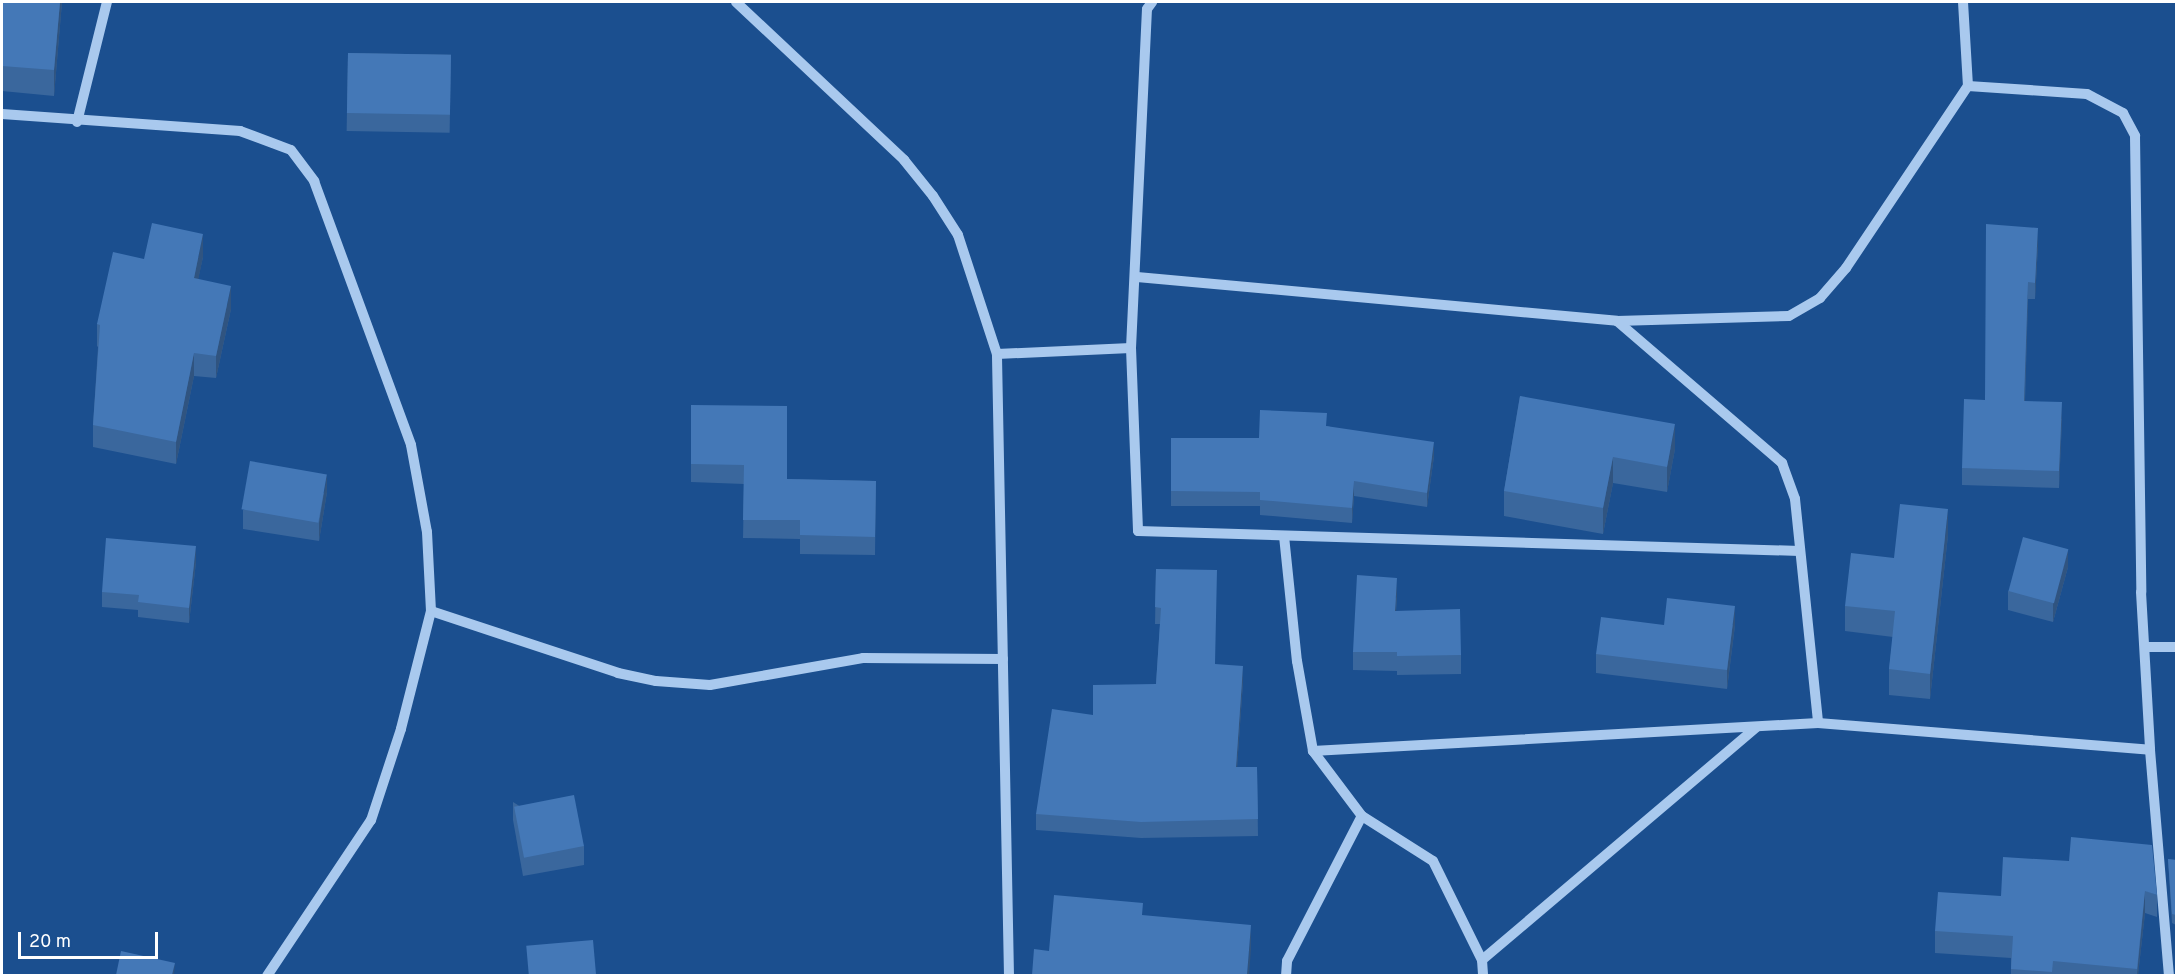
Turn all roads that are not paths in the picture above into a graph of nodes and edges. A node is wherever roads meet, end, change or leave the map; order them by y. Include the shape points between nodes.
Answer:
1 (107, 2) edge
2 (736, 2) edge
3 (1152, 2) edge
4 (1963, 2) edge
5 (1968, 86) junction
6 (2, 114) edge
7 (76, 122) junction
8 (1137, 277) junction
9 (1617, 321) junction
10 (1131, 348) junction
11 (997, 354) junction
12 (1284, 536) junction
13 (1800, 551) junction
14 (431, 611) junction
15 (2145, 646) junction
16 (2176, 646) edge
17 (1003, 658) junction
18 (1818, 723) junction
19 (1756, 728) junction
20 (2150, 750) junction
21 (1313, 751) junction
22 (1362, 816) junction
23 (1482, 960) junction
24 (267, 975) edge
25 (1009, 975) edge
26 (1286, 975) edge
27 (1483, 975) edge
28 (2169, 975) edge

1 - 7 street
2 - 11 street via 904,160 933,196 958,235
3 - 8 street via 1147,9
4 - 5 street
5 - 9 street via 1846,268 1820,298 1789,316
5 - 15 street via 2087,94 2123,113 2135,136
6 - 7 street
7 - 14 street via 240,131 291,150 314,181 411,445 427,532
8 - 9 street
8 - 10 street
9 - 13 street via 1782,463 1795,499
10 - 11 street
10 - 12 street via 1138,531
11 - 17 street
12 - 13 street
12 - 21 street via 1297,661
13 - 18 street
14 - 17 street via 618,673 656,681 710,685 863,658
14 - 24 street via 401,729 371,820
15 - 16 street
15 - 20 street
17 - 25 street
18 - 19 street
18 - 20 street
19 - 21 street
19 - 23 street
20 - 28 street
21 - 22 street
22 - 23 street via 1433,861
22 - 26 street via 1287,961
23 - 27 street

